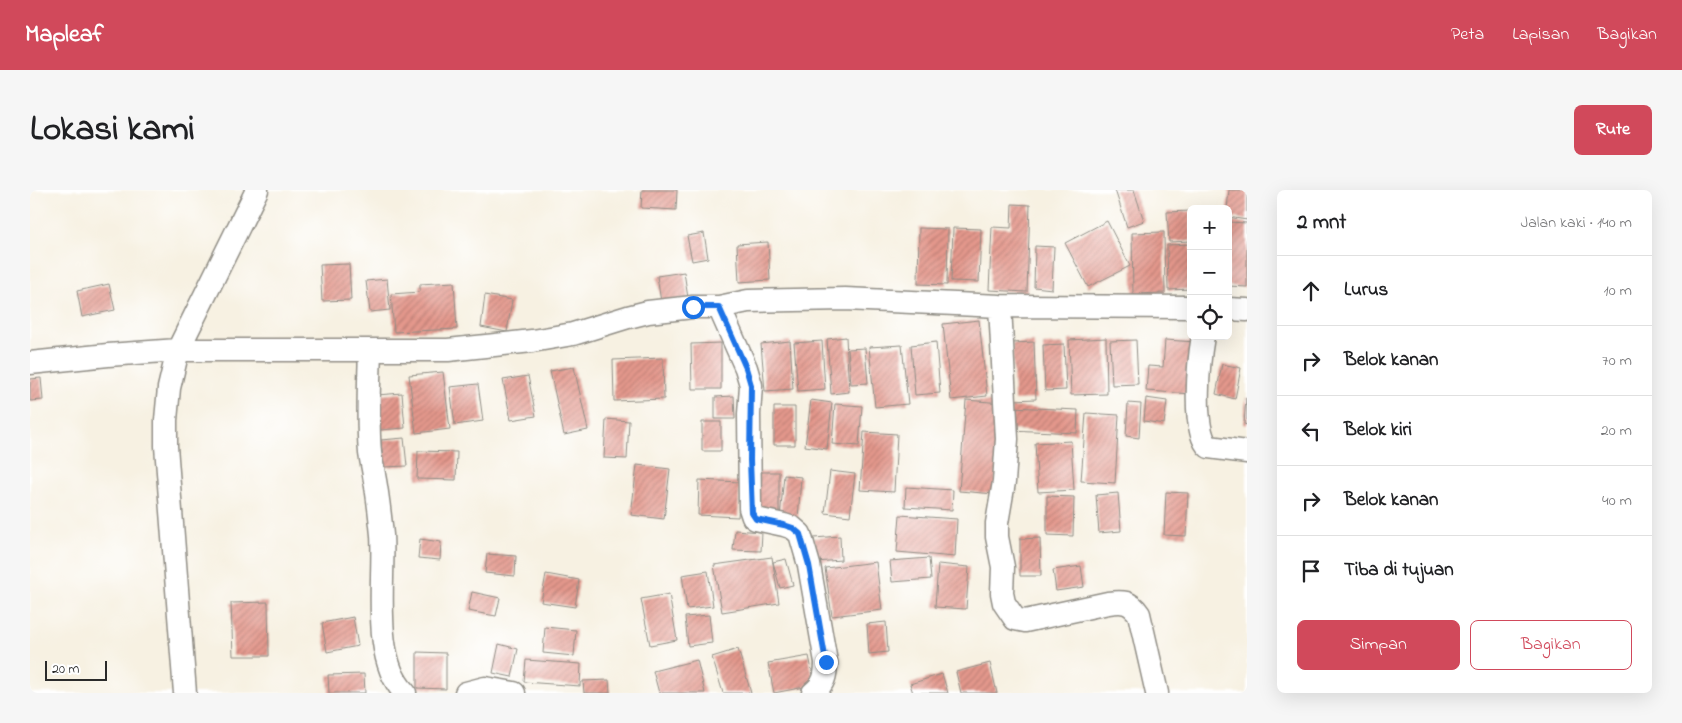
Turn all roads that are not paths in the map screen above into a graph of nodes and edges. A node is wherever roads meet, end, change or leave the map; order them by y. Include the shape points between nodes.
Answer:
1 (257, 190) edge
2 (1000, 306) junction
3 (719, 307) junction
4 (1187, 307) edge
5 (1232, 309) edge
6 (1247, 310) edge
7 (1203, 340) edge
8 (178, 350) junction
9 (370, 350) junction
10 (30, 363) edge
11 (1247, 452) edge
12 (185, 693) edge
13 (405, 693) edge
14 (466, 693) edge
15 (514, 693) edge
16 (813, 693) edge
17 (1157, 693) edge

1 - 8 street
2 - 3 street via 845,299 748,301
2 - 4 street
2 - 17 street via 1007,439 997,537 1003,567 1004,603 1015,619 1025,621 1120,601 1133,606 1139,614
3 - 9 street via 648,312 572,334 516,343 448,350
3 - 16 street via 751,385 750,508 756,519 793,528 802,539 809,565 826,662 824,683
5 - 6 street
7 - 11 street via 1197,396 1202,439 1209,447
8 - 9 street
8 - 10 street
8 - 12 street via 169,388 166,446
9 - 13 street via 368,425 382,536 385,655
14 - 15 street via 486,688

